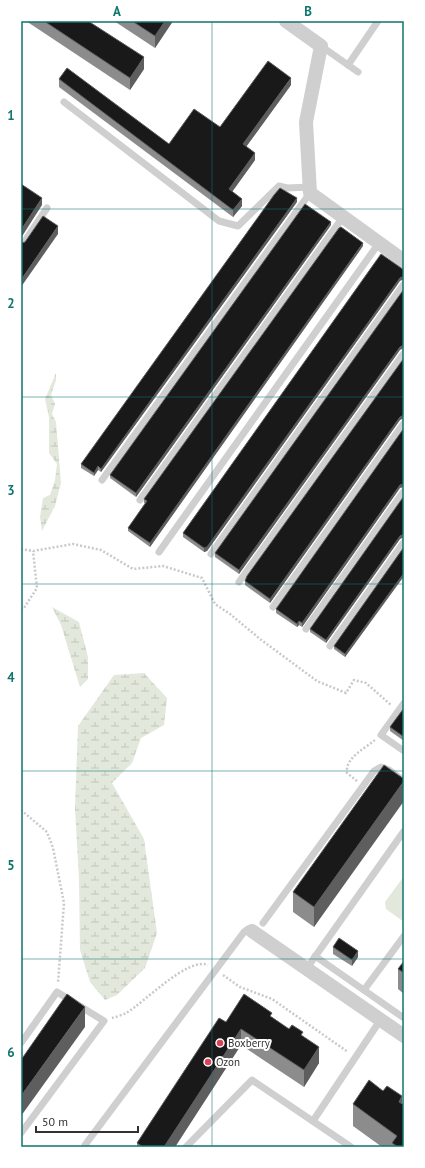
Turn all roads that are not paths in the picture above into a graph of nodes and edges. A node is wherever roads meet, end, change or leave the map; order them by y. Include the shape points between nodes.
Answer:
1 (286, 21) edge
2 (378, 21) edge
3 (321, 46) junction
4 (348, 66) junction
5 (358, 72) dead end
6 (64, 102) dead end
7 (310, 190) junction
8 (47, 208) dead end
9 (343, 217) junction
10 (379, 243) junction
11 (21, 247) edge
12 (404, 261) edge
13 (404, 284) edge
14 (404, 353) edge
15 (404, 423) edge
16 (102, 480) dead end
17 (404, 491) edge
18 (140, 500) dead end
19 (404, 542) edge
20 (160, 552) dead end
21 (211, 554) dead end
22 (239, 582) dead end
23 (273, 607) dead end
24 (306, 629) dead end
25 (330, 646) dead end
26 (404, 703) edge
27 (404, 751) edge
28 (404, 781) edge
29 (404, 831) edge
30 (257, 927) junction
31 (404, 936) edge
32 (315, 956) junction
33 (307, 968) junction
34 (364, 990) junction
35 (404, 1018) edge
36 (381, 1019) junction
37 (404, 1036) edge
38 (21, 1043) edge
39 (313, 1122) junction
40 (21, 1133) edge
41 (87, 1147) edge
42 (186, 1147) edge
43 (351, 1147) edge

1 - 3 street
2 - 4 lane
3 - 4 lane
3 - 7 street via 306,122
4 - 5 lane
6 - 7 lane via 219,221 238,226 279,186
7 - 9 street
7 - 16 lane
8 - 11 lane
9 - 10 street
9 - 18 lane
10 - 12 street
10 - 20 lane
13 - 21 lane
14 - 22 lane
15 - 23 lane
17 - 24 lane
19 - 25 lane
26 - 27 lane via 381,735
28 - 30 lane via 381,767 374,771
29 - 32 lane
30 - 33 street
30 - 41 lane via 244,932 85,1145
31 - 34 lane
32 - 33 lane
32 - 34 lane
33 - 36 street
34 - 35 lane
36 - 37 street
36 - 39 lane
38 - 40 lane via 58,992 104,1021
39 - 42 lane via 252,1080
39 - 43 lane

